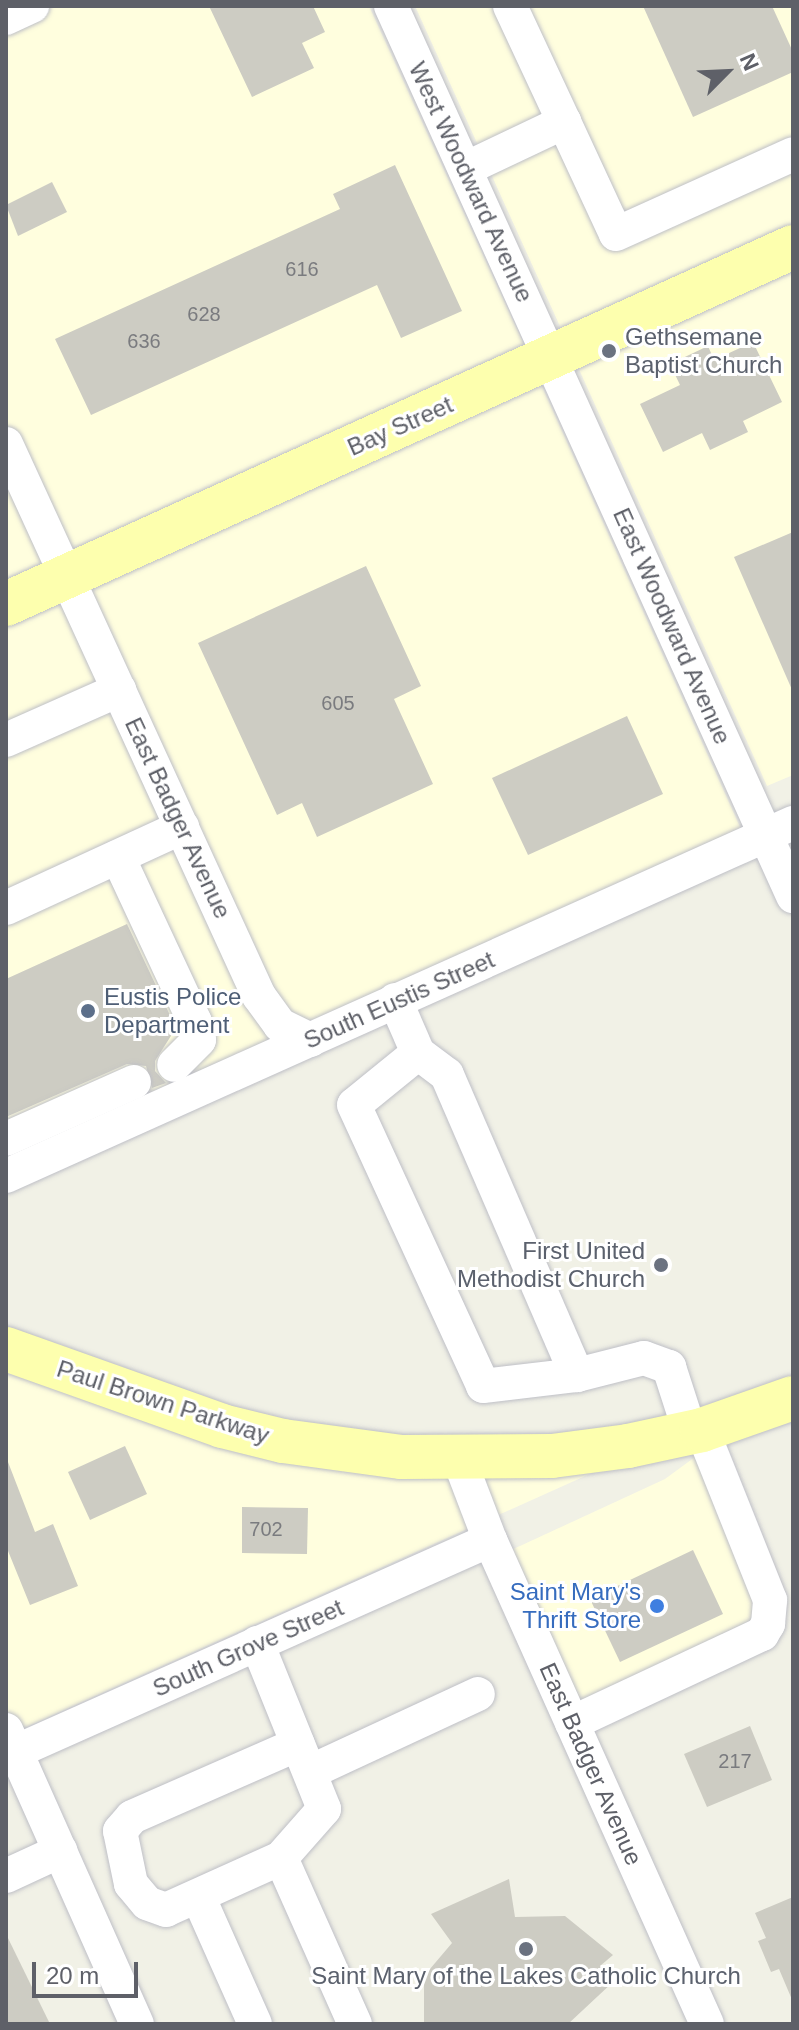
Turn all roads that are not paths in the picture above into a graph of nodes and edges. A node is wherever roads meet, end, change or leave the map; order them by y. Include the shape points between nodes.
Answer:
1 (32, 6) edge
2 (391, 6) edge
3 (510, 6) edge
4 (6, 18) edge
5 (564, 122) junction
6 (793, 154) edge
7 (465, 169) junction
8 (793, 247) edge
9 (552, 357) junction
10 (8, 456) edge
11 (66, 577) junction
12 (6, 604) edge
13 (119, 690) junction
14 (6, 740) edge
15 (182, 827) junction
16 (780, 830) edge
17 (118, 857) junction
18 (793, 896) edge
19 (6, 908) edge
20 (395, 1000) junction
21 (311, 1040) junction
22 (418, 1053) junction
23 (174, 1065) dead end
24 (134, 1082) dead end
25 (6, 1139) edge
26 (6, 1176) edge
27 (6, 1349) edge
28 (577, 1375) junction
29 (793, 1398) edge
30 (696, 1431) junction
31 (459, 1459) junction
32 (490, 1540) junction
33 (257, 1643) junction
34 (478, 1694) dead end
35 (572, 1723) junction
36 (9, 1746) edge
37 (304, 1758) junction
38 (60, 1851) junction
39 (281, 1858) junction
40 (6, 1876) edge
41 (198, 1896) junction
42 (137, 2024) edge
43 (255, 2024) edge
44 (355, 2024) edge
45 (707, 2024) edge

1 - 4 street
2 - 7 street, West Woodward Avenue
3 - 5 street
5 - 6 street via 616,234
5 - 7 street
7 - 9 street, West Woodward Avenue
8 - 9 main road, Bay Street
9 - 11 main road, Bay Street
9 - 16 street, East Woodward Avenue
10 - 11 street, East Badger Avenue
11 - 12 main road, Bay Street
11 - 13 street, East Badger Avenue
13 - 14 street
13 - 15 street, East Badger Avenue
15 - 17 street
15 - 21 street, East Badger Avenue via 259,996 280,1025
16 - 18 street, East Woodward Avenue
16 - 20 street, South Eustis Street
17 - 19 street
17 - 23 street via 195,1022 199,1040
20 - 21 street, South Eustis Street
20 - 22 street
21 - 26 street, South Eustis Street
22 - 28 street via 447,1075
22 - 28 street via 354,1105 483,1386
24 - 25 street
27 - 31 main road, Paul Brown Parkway via 134,1397 283,1441
28 - 30 street via 644,1358 669,1367
29 - 30 main road
30 - 31 main road, Paul Brown Parkway via 552,1456
30 - 35 street via 762,1575 770,1600 768,1624 762,1634
31 - 32 street, East Badger Avenue
32 - 33 street, South Grove Street
32 - 35 street, East Badger Avenue
33 - 36 street, South Grove Street
33 - 37 street
34 - 37 street
35 - 45 street, East Badger Avenue
36 - 38 street
37 - 39 street via 324,1809
37 - 41 street via 132,1817 120,1831 131,1884 147,1903 166,1910
38 - 40 street
38 - 42 street
39 - 41 street
39 - 44 street
41 - 43 street

